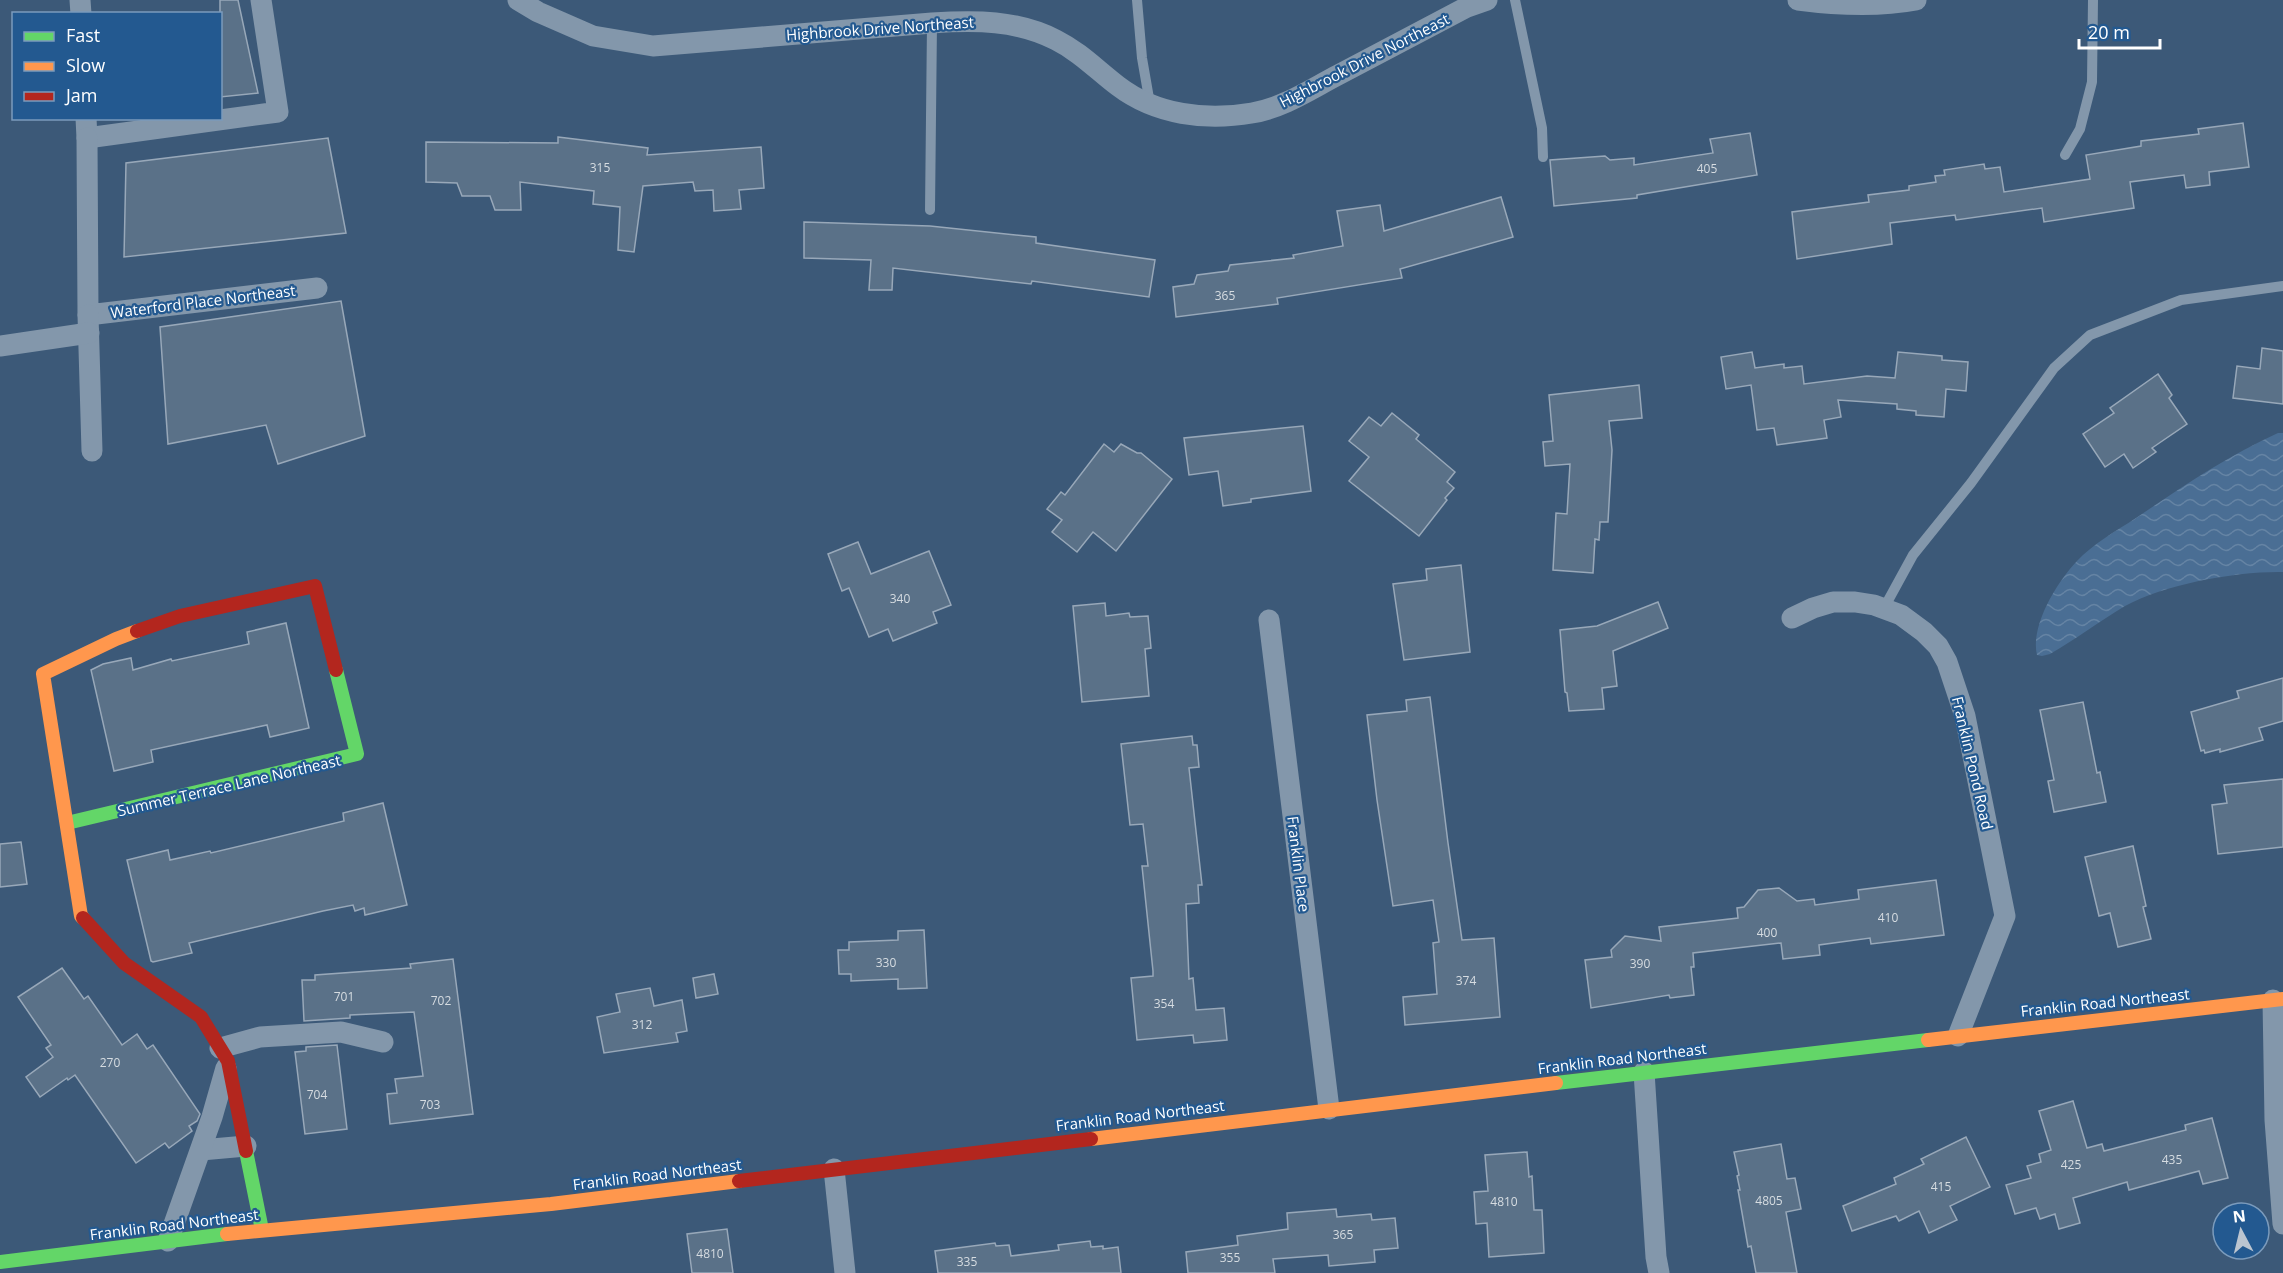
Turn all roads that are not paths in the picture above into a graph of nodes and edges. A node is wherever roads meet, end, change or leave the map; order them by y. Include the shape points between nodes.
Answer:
1 (261, 0) edge
2 (518, 0) edge
3 (1137, 0) edge
4 (1487, 0) edge
5 (1515, 0) edge
6 (1798, 0) edge
7 (1916, 0) edge
8 (2093, 0) edge
9 (932, 23) junction
10 (1150, 104) junction
11 (222, 117) edge
12 (182, 120) edge
13 (87, 128) edge
14 (2065, 155) dead end
15 (1544, 157) dead end
16 (930, 210) dead end
17 (2283, 286) edge
18 (317, 288) dead end
19 (89, 324) junction
20 (0, 346) edge
21 (92, 451) dead end
22 (1884, 608) junction
23 (1792, 618) dead end
24 (1269, 620) dead end
25 (67, 824) junction
26 (2278, 1000) edge
27 (1958, 1036) junction
28 (382, 1041) dead end
29 (224, 1054) junction
30 (1644, 1072) junction
31 (1329, 1109) junction
32 (246, 1146) junction
33 (201, 1150) junction
34 (834, 1169) junction
35 (2283, 1224) edge
36 (262, 1230) junction
37 (168, 1241) junction
38 (0, 1262) edge
39 (845, 1273) edge
40 (1659, 1273) edge

1 - 11 street, Waterford Place Northeast via 278,112
2 - 9 street, Highbrook Drive Northeast via 593,36 653,46
3 - 10 lane
4 - 10 street, Highbrook Drive Northeast via 1287,102 1255,113 1223,117 1186,115
5 - 15 lane via 1542,128
6 - 7 street via 1826,4
8 - 14 lane via 2092,82 2080,129
9 - 10 street, Highbrook Drive Northeast via 994,21 1029,29 1084,57 1120,87
9 - 16 lane
12 - 13 street, Waterford Place Northeast
13 - 19 street, Waterford Place Northeast
17 - 22 lane via 2181,300 2091,335 2054,368 1913,555
18 - 19 street, Waterford Place Northeast
19 - 20 street, Waterford Place Northeast
19 - 21 street, Waterford Place Northeast
22 - 23 street, Franklin Pond Road via 1855,602 1833,603
22 - 27 street, Franklin Pond Road via 1924,632 1947,662 1965,716 2005,916
24 - 31 street, Franklin Place
25 - 25 street, Summer Terrace Lane Northeast via 43,674 116,639 180,616 315,586 357,754
25 - 29 street, Summer Terrace Lane Northeast via 81,916 124,963 201,1017
26 - 27 street, Franklin Road Northeast
26 - 35 street via 2275,1120
27 - 30 street, Franklin Road Northeast
28 - 29 street via 341,1032 260,1037
29 - 32 street, Summer Terrace Lane Northeast
29 - 33 street
30 - 31 street, Franklin Road Northeast
30 - 40 street
31 - 34 street, Franklin Road Northeast
32 - 33 street
32 - 36 street, Summer Terrace Lane Northeast
33 - 37 street
34 - 36 street, Franklin Road Northeast via 551,1204
34 - 39 street
36 - 37 street, Franklin Road Northeast
37 - 38 street, Franklin Road Northeast

